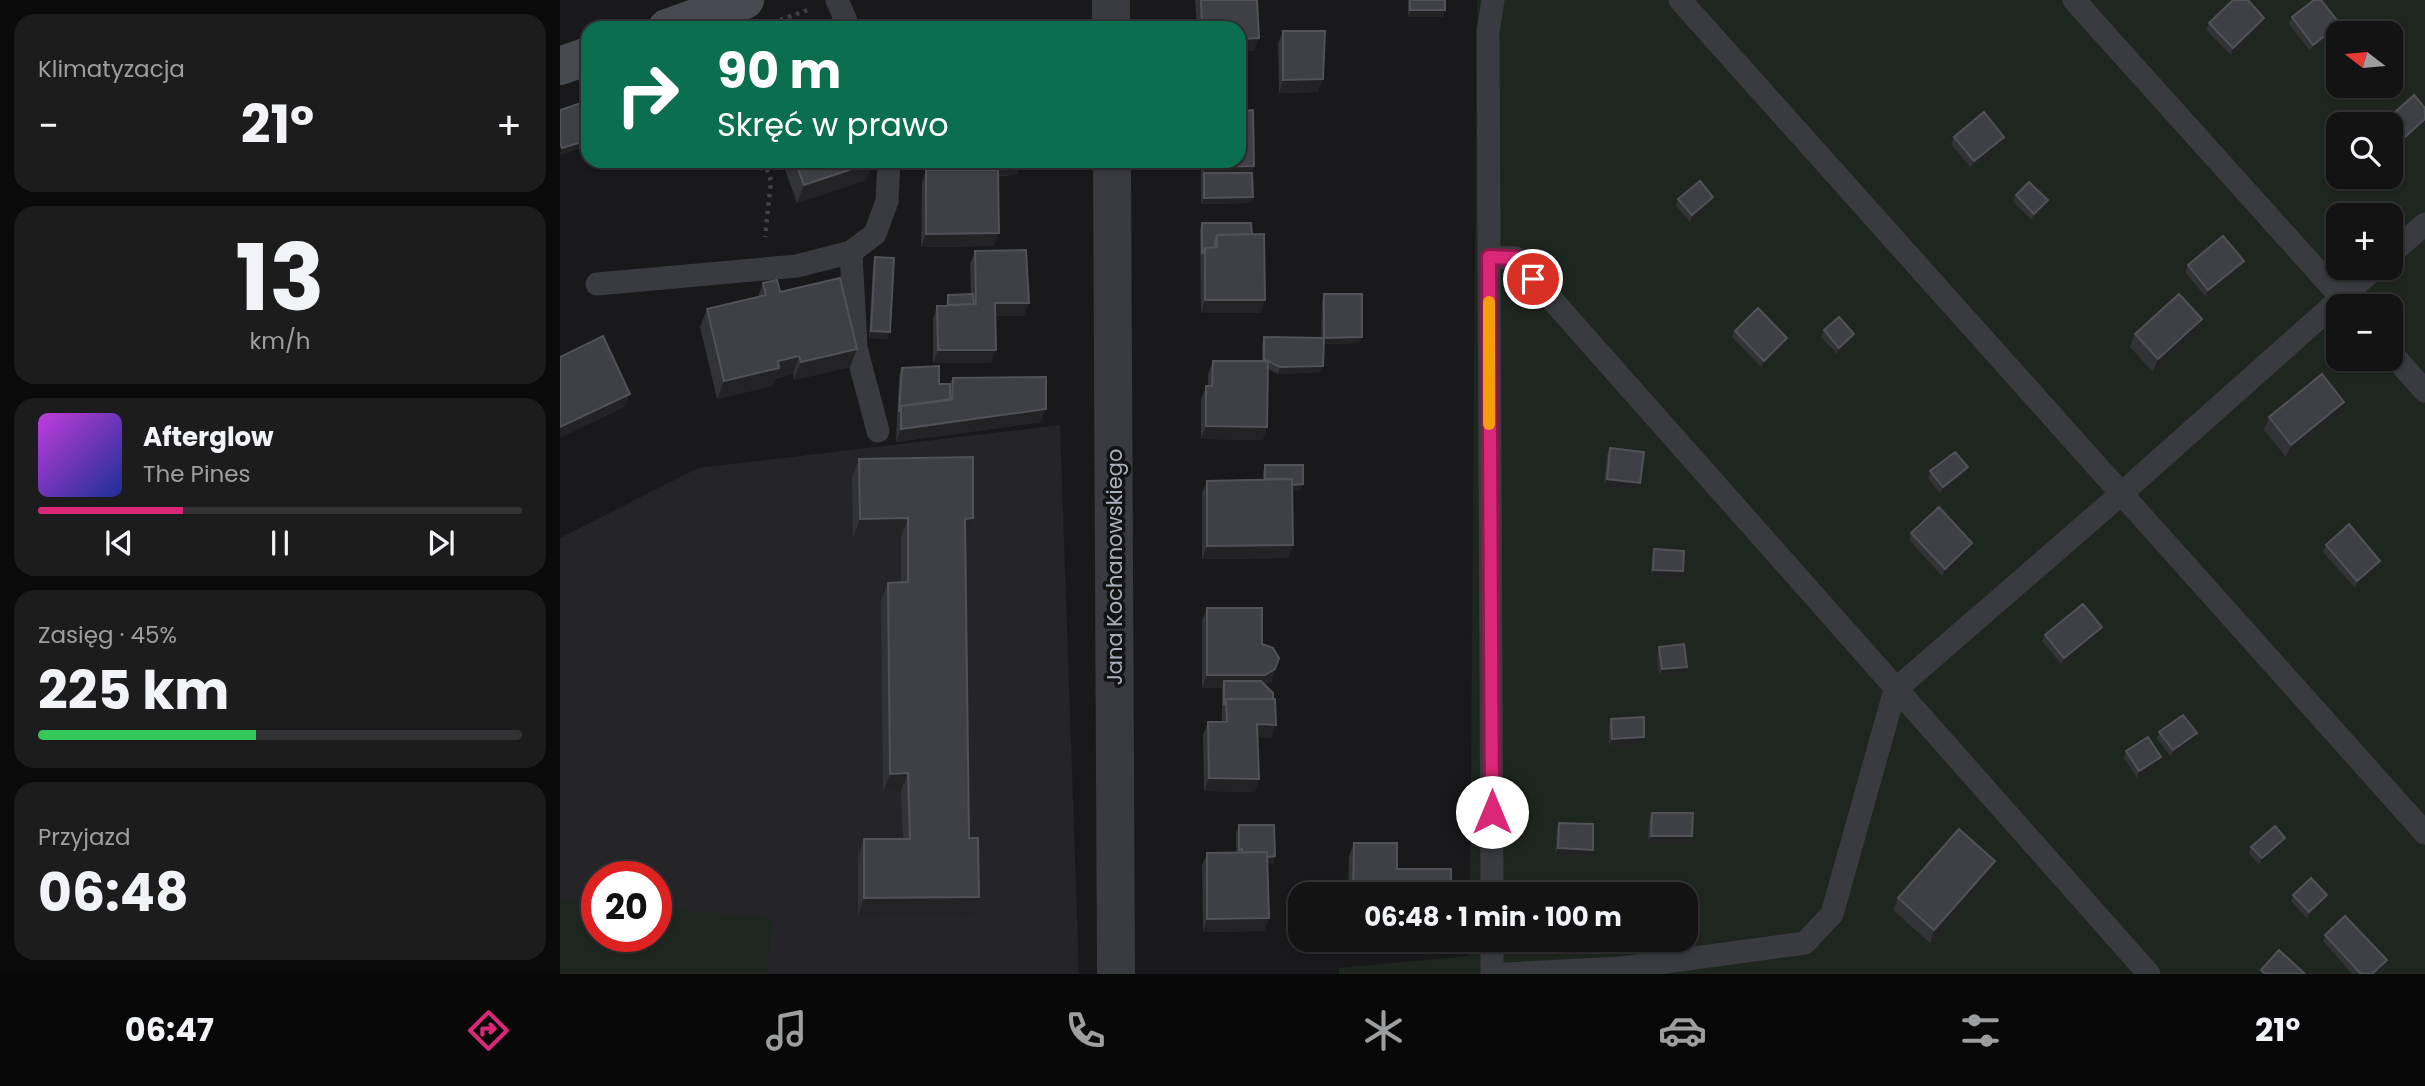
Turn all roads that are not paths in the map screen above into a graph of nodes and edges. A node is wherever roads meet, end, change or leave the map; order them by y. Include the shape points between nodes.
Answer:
1 (838, 0) edge
2 (1111, 0) edge
3 (1493, 0) edge
4 (1680, 0) edge
5 (2074, 0) edge
6 (758, 11) edge
7 (704, 21) edge
8 (846, 21) edge
9 (1111, 21) edge
10 (581, 58) edge
11 (560, 66) edge
12 (889, 168) edge
13 (1112, 168) edge
14 (2425, 224) edge
15 (2403, 243) edge
16 (851, 252) junction
17 (1489, 257) junction
18 (2364, 280) edge
19 (597, 284) dead end
20 (2338, 294) edge
21 (2352, 294) edge
22 (2326, 318) edge
23 (2403, 366) edge
24 (2425, 391) edge
25 (878, 431) dead end
26 (2121, 494) junction
27 (1895, 690) junction
28 (2425, 833) edge
29 (1492, 882) edge
30 (1492, 952) edge
31 (1116, 974) edge
32 (1492, 974) edge
33 (1505, 974) edge
34 (2149, 974) edge

1 - 8 lane
2 - 9 street
3 - 17 lane via 1488,32
4 - 26 lane
5 - 20 lane
6 - 7 street
10 - 11 street
12 - 16 lane via 887,201 875,234
13 - 31 street, Jana Kochanowskiego
14 - 15 lane
16 - 19 lane via 797,266
16 - 25 lane via 856,348
17 - 27 lane via 1515,258
17 - 29 lane
18 - 21 lane
22 - 26 lane
23 - 24 lane
26 - 27 lane
26 - 28 lane
27 - 33 lane via 1832,914 1805,943 1622,968
27 - 34 lane
30 - 32 lane

